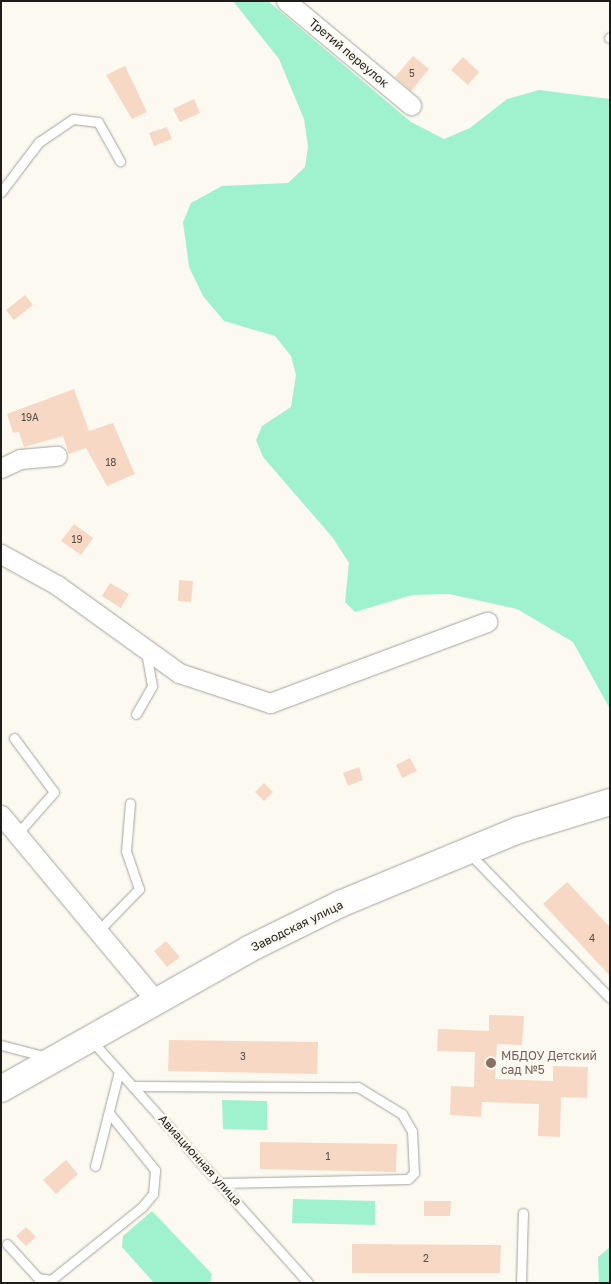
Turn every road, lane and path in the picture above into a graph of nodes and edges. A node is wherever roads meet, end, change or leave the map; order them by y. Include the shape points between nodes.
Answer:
1 (286, 1) edge
2 (411, 105) dead end
3 (120, 160) dead end
4 (1, 192) edge
5 (57, 456) dead end
6 (1, 468) edge
7 (1, 554) edge
8 (487, 622) dead end
9 (145, 650) junction
10 (136, 714) dead end
11 (14, 738) dead end
12 (610, 802) edge
13 (130, 803) dead end
14 (1, 814) edge
15 (18, 833) junction
16 (467, 850) junction
17 (100, 929) junction
18 (610, 998) edge
19 (156, 1001) junction
20 (90, 1039) junction
21 (1, 1045) edge
22 (56, 1059) junction
23 (120, 1071) junction
24 (133, 1086) junction
25 (1, 1089) edge
26 (109, 1114) junction
27 (95, 1166) dead end
28 (222, 1183) junction
29 (523, 1213) dead end
30 (7, 1244) dead end
31 (308, 1283) edge
32 (521, 1283) edge

1 - 2 street, Третий переулок
3 - 4 lane via 98,122 73,119 39,142
5 - 6 street via 20,459
7 - 9 street via 58,586
8 - 9 street via 270,703 179,673
9 - 10 lane via 152,686
11 - 15 lane via 54,792
12 - 16 street, Заводская улица
13 - 17 lane via 126,852 139,889
14 - 15 street
15 - 17 street
16 - 18 lane
16 - 19 street, Заводская улица via 340,904
17 - 19 street
19 - 20 street, Заводская улица
20 - 22 street, Заводская улица
20 - 23 lane, Авиационная улица
21 - 22 lane
22 - 25 street, Заводская улица
23 - 24 lane, Авиационная улица
23 - 26 lane
24 - 28 lane, Авиационная улица
24 - 28 lane via 358,1087 402,1114 412,1131 414,1173 408,1179
26 - 27 lane
26 - 30 lane via 155,1170 152,1194 142,1207 51,1280 38,1278
28 - 31 lane, Авиационная улица
29 - 32 lane

